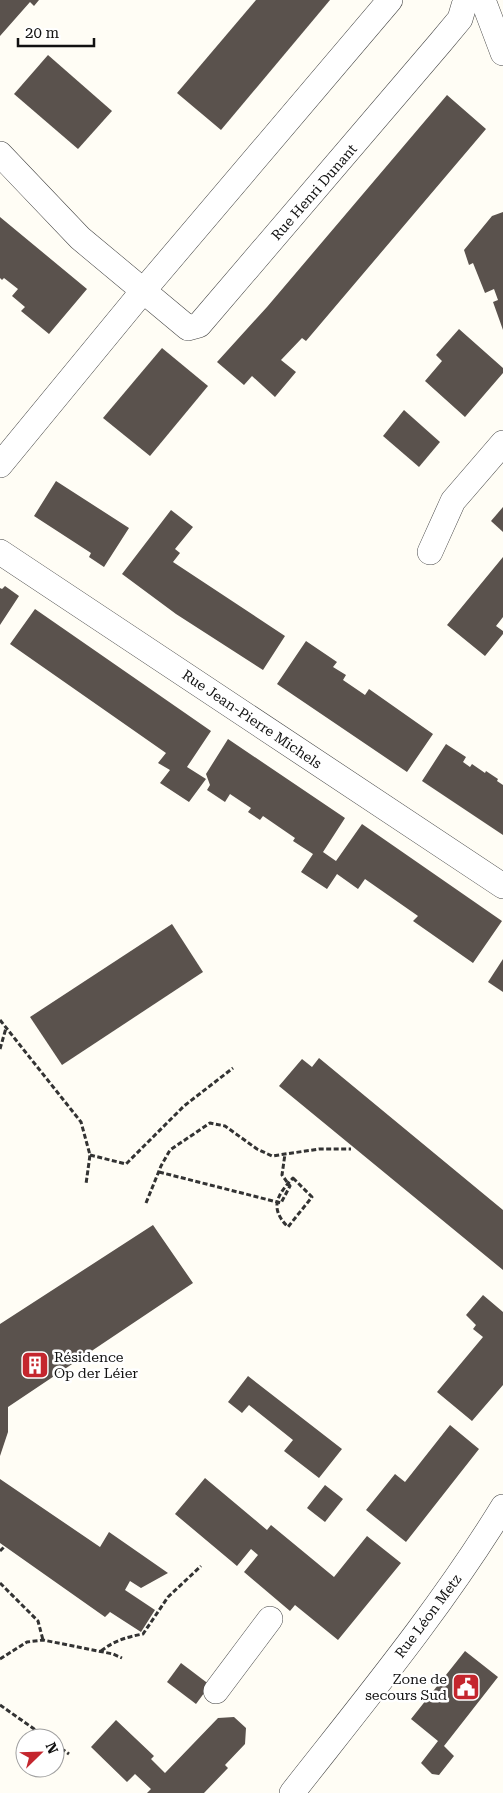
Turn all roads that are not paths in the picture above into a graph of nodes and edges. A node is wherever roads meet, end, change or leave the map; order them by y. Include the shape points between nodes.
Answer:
1 (390, 0) edge
2 (465, 0) edge
3 (483, 0) edge
4 (503, 53) edge
5 (0, 154) edge
6 (143, 291) junction
7 (503, 443) edge
8 (0, 465) edge
9 (0, 552) edge
10 (430, 552) dead end
11 (503, 886) edge
12 (503, 1508) edge
13 (270, 1619) dead end
14 (216, 1691) dead end
15 (292, 1793) edge

1 - 6 street
2 - 6 street, Rue Henri Dunant via 460,19 440,44 200,325 188,328
3 - 4 street
5 - 6 street via 80,238
6 - 8 street
7 - 10 street via 453,501
9 - 11 street, Rue Jean-Pierre Michels
12 - 15 street, Rue Léon Metz via 441,1599
13 - 14 street

